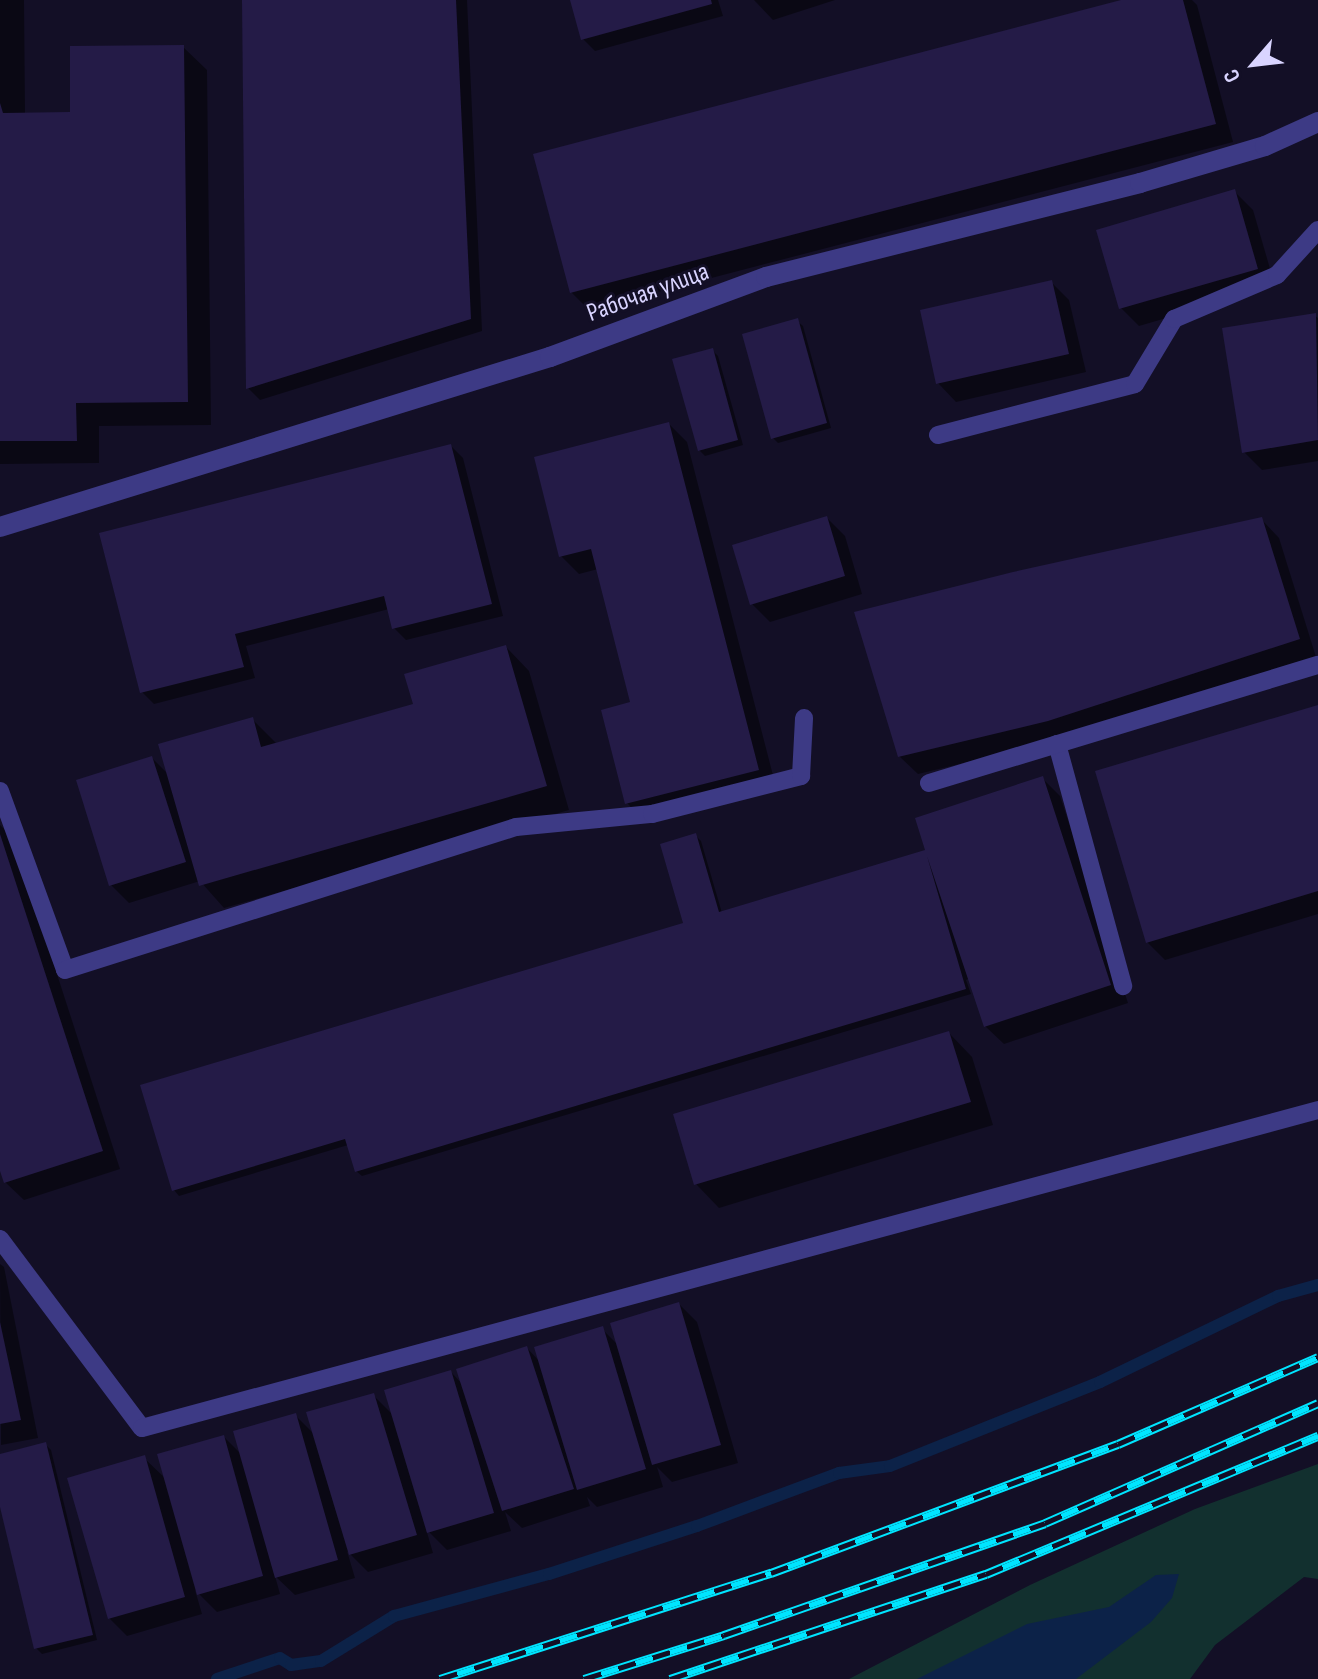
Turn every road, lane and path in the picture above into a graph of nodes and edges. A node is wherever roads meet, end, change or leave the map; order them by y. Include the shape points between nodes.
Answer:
1 (1318, 122) edge
2 (1318, 230) edge
3 (938, 435) dead end
4 (0, 527) edge
5 (1318, 665) edge
6 (804, 718) dead end
7 (1057, 744) junction
8 (929, 783) dead end
9 (0, 791) edge
10 (1123, 986) dead end
11 (1318, 1110) edge
12 (0, 1239) edge

1 - 4 street, Рабочая улица via 1265,146 1140,183 766,277 550,357
2 - 3 lane via 1277,275 1174,319 1135,384
5 - 7 lane
6 - 9 lane via 801,776 652,814 516,827 65,970
7 - 8 lane
7 - 10 lane
11 - 12 lane via 142,1428

